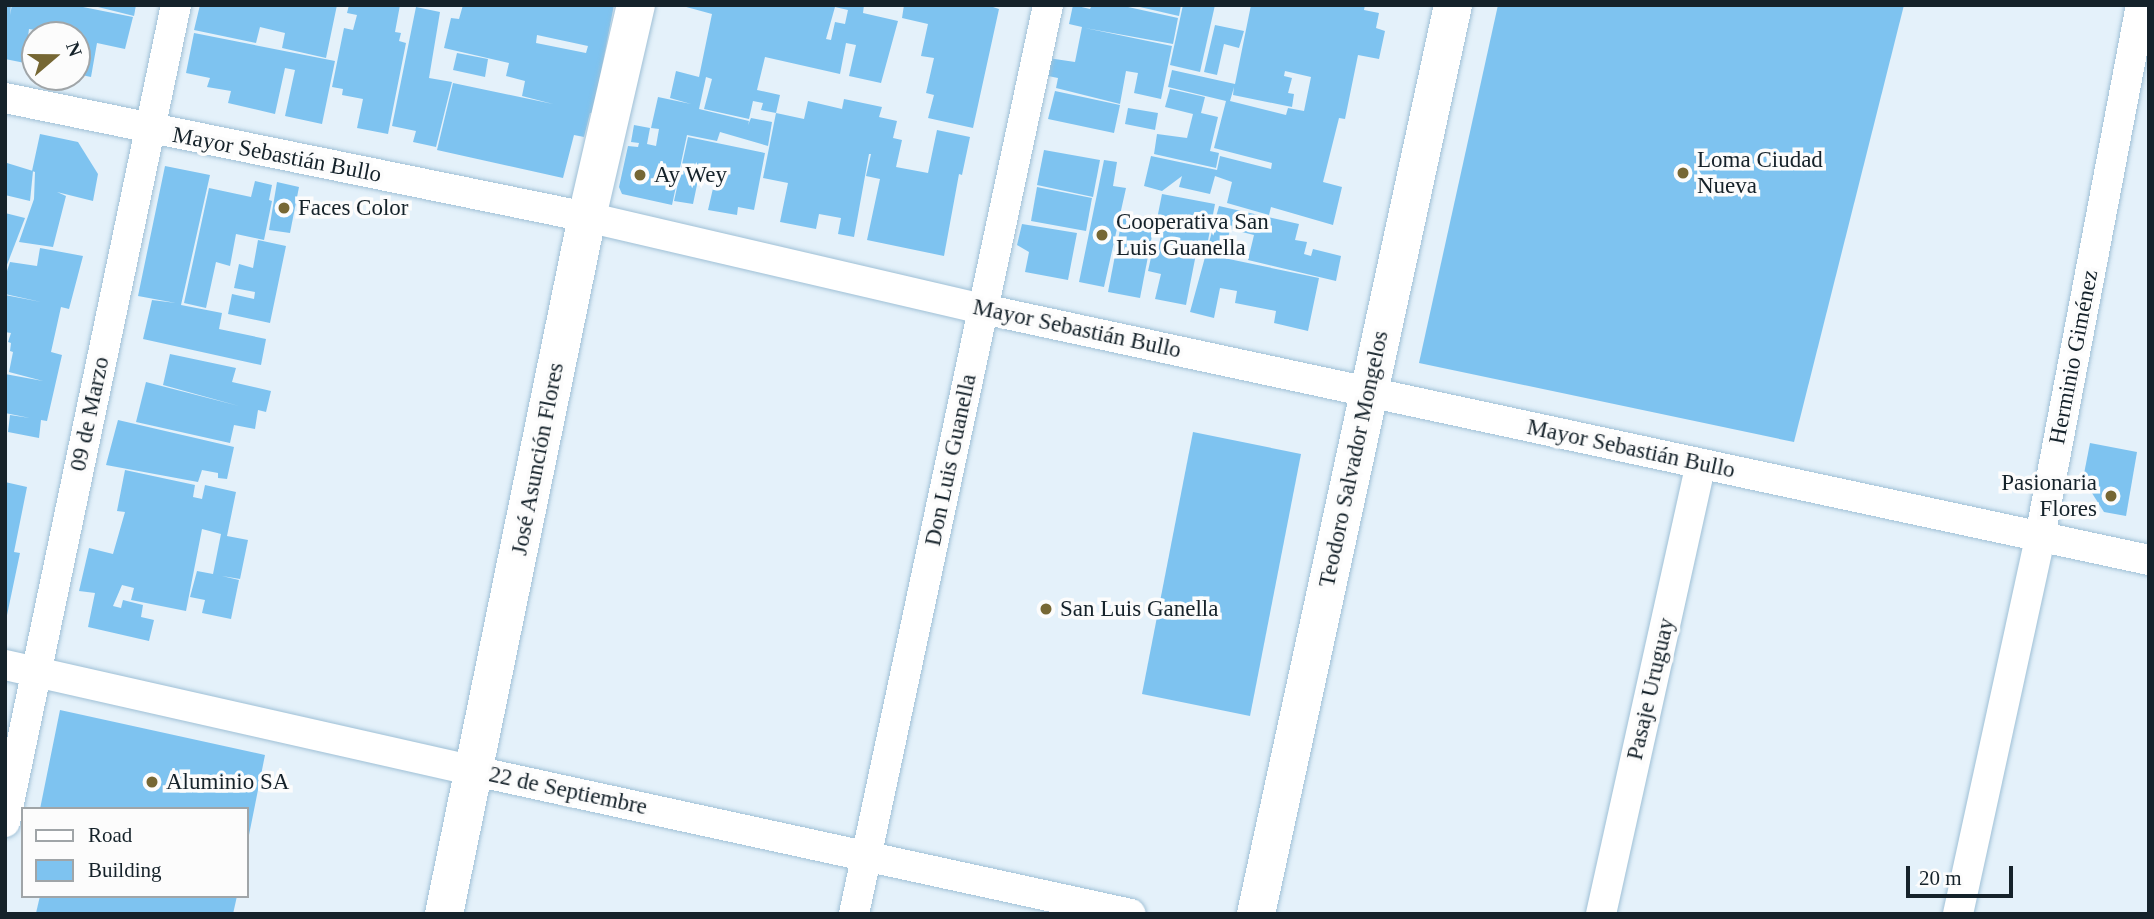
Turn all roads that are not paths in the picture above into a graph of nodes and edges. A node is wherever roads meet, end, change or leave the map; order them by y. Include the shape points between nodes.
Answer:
1 (176, 5) edge
2 (636, 5) edge
3 (1048, 5) edge
4 (1453, 5) edge
5 (2141, 5) edge
6 (5, 98) edge
7 (150, 129) junction
8 (587, 217) junction
9 (983, 309) junction
10 (1368, 392) junction
11 (1701, 464) junction
12 (2040, 537) junction
13 (2149, 560) edge
14 (5, 665) edge
15 (36, 672) junction
16 (475, 771) junction
17 (5, 822) edge
18 (867, 857) junction
19 (444, 914) edge
20 (854, 914) edge
21 (1131, 914) edge
22 (1256, 914) edge
23 (1601, 914) edge
24 (1958, 914) edge

1 - 7 street, 09 de Marzo
2 - 8 street, José Asunción Flores
3 - 9 street, Don Luis Guanella
4 - 10 street, Teodoro Salvador Mongelos
5 - 12 street, Herminio Giménez
6 - 7 street, Mayor Sebastián Bullo
7 - 8 street, Mayor Sebastián Bullo
7 - 15 street, 09 de Marzo
8 - 9 street, Mayor Sebastián Bullo
8 - 16 street, José Asunción Flores
9 - 10 street, Mayor Sebastián Bullo
9 - 18 street, Don Luis Guanella
10 - 11 street, Mayor Sebastián Bullo
10 - 22 street, Teodoro Salvador Mongelos
11 - 12 street, Mayor Sebastián Bullo
11 - 23 street, Pasaje Uruguay
12 - 13 street, Mayor Sebastián Bullo
12 - 24 street, Herminio Giménez
14 - 15 street, 22 de Septiembre
15 - 16 street, 22 de Septiembre
15 - 17 street, 09 de Marzo
16 - 18 street, 22 de Septiembre
16 - 19 street, José Asunción Flores
18 - 20 street, Don Luis Guanella
18 - 21 street, 22 de Septiembre

